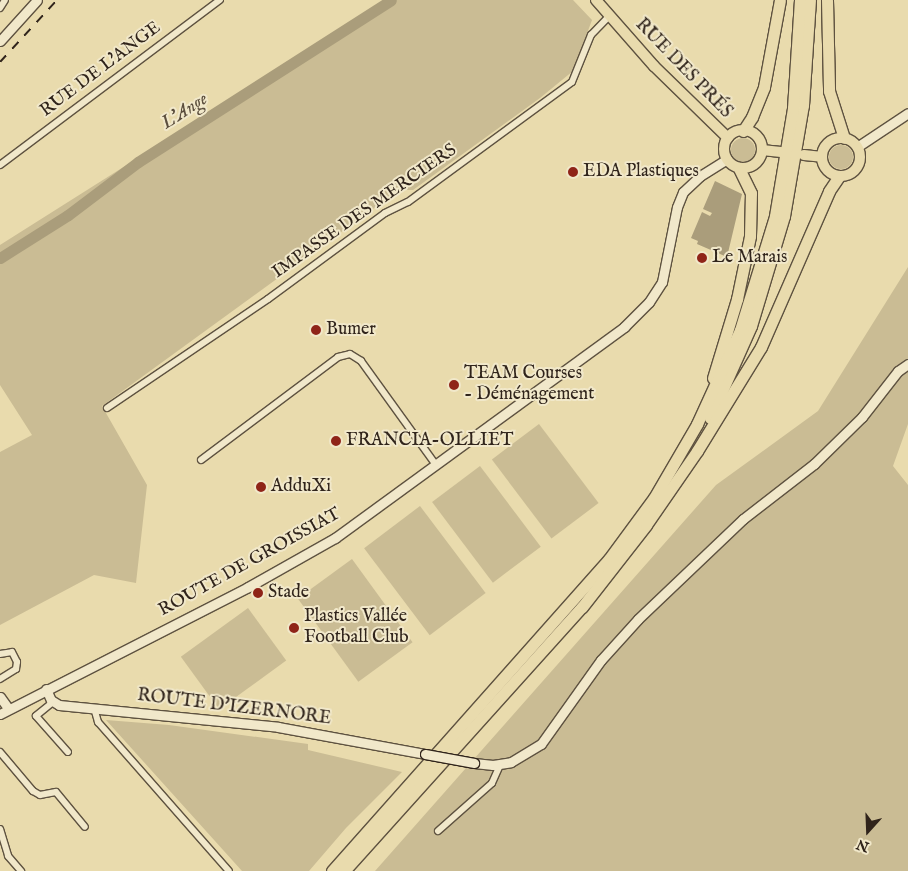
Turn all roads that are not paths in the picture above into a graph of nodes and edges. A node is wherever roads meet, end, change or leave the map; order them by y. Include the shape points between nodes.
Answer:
1 (5, 0) edge
2 (36, 0) edge
3 (220, 0) edge
4 (596, 0) edge
5 (780, 0) edge
6 (800, 0) edge
7 (810, 0) edge
8 (828, 0) edge
9 (0, 8) edge
10 (610, 16) junction
11 (0, 40) edge
12 (908, 113) edge
13 (743, 131) junction
14 (728, 138) junction
15 (844, 138) junction
16 (857, 146) junction
17 (762, 150) junction
18 (781, 152) dead end
19 (804, 155) dead end
20 (822, 157) junction
21 (727, 159) junction
22 (0, 165) edge
23 (739, 168) junction
24 (839, 176) junction
25 (908, 364) edge
26 (107, 408) dead end
27 (697, 424) junction
28 (201, 460) dead end
29 (436, 465) junction
30 (663, 500) junction
31 (0, 654) edge
32 (0, 679) edge
33 (46, 689) junction
34 (0, 697) edge
35 (53, 702) junction
36 (8, 708) junction
37 (94, 708) junction
38 (0, 714) edge
39 (0, 752) edge
40 (68, 752) dead end
41 (500, 764) junction
42 (85, 827) dead end
43 (0, 828) edge
44 (438, 831) dead end
45 (21, 871) edge
46 (229, 871) edge
47 (332, 871) edge
48 (344, 871) edge

1 - 9 street
2 - 11 street
3 - 22 street, RUE DE L'ANGE
4 - 10 main road, RUE DES PRÉS
5 - 13 highway via 766,81 756,110
6 - 27 highway via 792,117 775,216 740,330
7 - 30 highway via 799,133 790,191 769,271 721,396
8 - 15 highway via 829,90
10 - 14 main road, RUE DES PRÉS via 654,66
10 - 26 street, IMPASSE DES MERCIERS via 591,35 578,74 572,82 408,202 385,213 268,299
12 - 16 street
13 - 14 main road
13 - 17 main road via 756,136
14 - 21 main road via 724,150
15 - 16 main road
15 - 20 main road via 827,144
16 - 24 main road via 860,159 856,169
17 - 18 main road
17 - 23 main road via 754,165
19 - 20 main road
20 - 24 main road via 828,170
21 - 23 main road
21 - 29 street, ROUTE DE GROISSIAT via 700,176 684,192 677,207 666,271 657,292 642,310
23 - 27 highway via 748,182 752,200 746,258 732,319
24 - 30 highway via 826,198 761,347
25 - 41 street via 894,375 862,416 814,464 743,519 638,619 601,660 541,744 519,758
27 - 47 highway via 654,498 609,559
28 - 29 street via 338,357 350,354 361,361
29 - 33 street, ROUTE DE GROISSIAT via 308,554
30 - 48 highway via 582,607
31 - 32 street via 12,652 17,662 16,669
33 - 35 street
33 - 36 street, ROUTE DE GROISSIAT
34 - 36 street
35 - 37 street, ROUTE D'IZERNORE
35 - 40 street via 36,716
36 - 38 street, ROUTE DE GROISSIAT
37 - 41 street, ROUTE D'IZERNORE, bridge via 278,727 474,763
37 - 46 street via 104,729
39 - 42 street via 32,791 40,795 56,792
41 - 44 street via 492,783
43 - 45 street via 8,856

